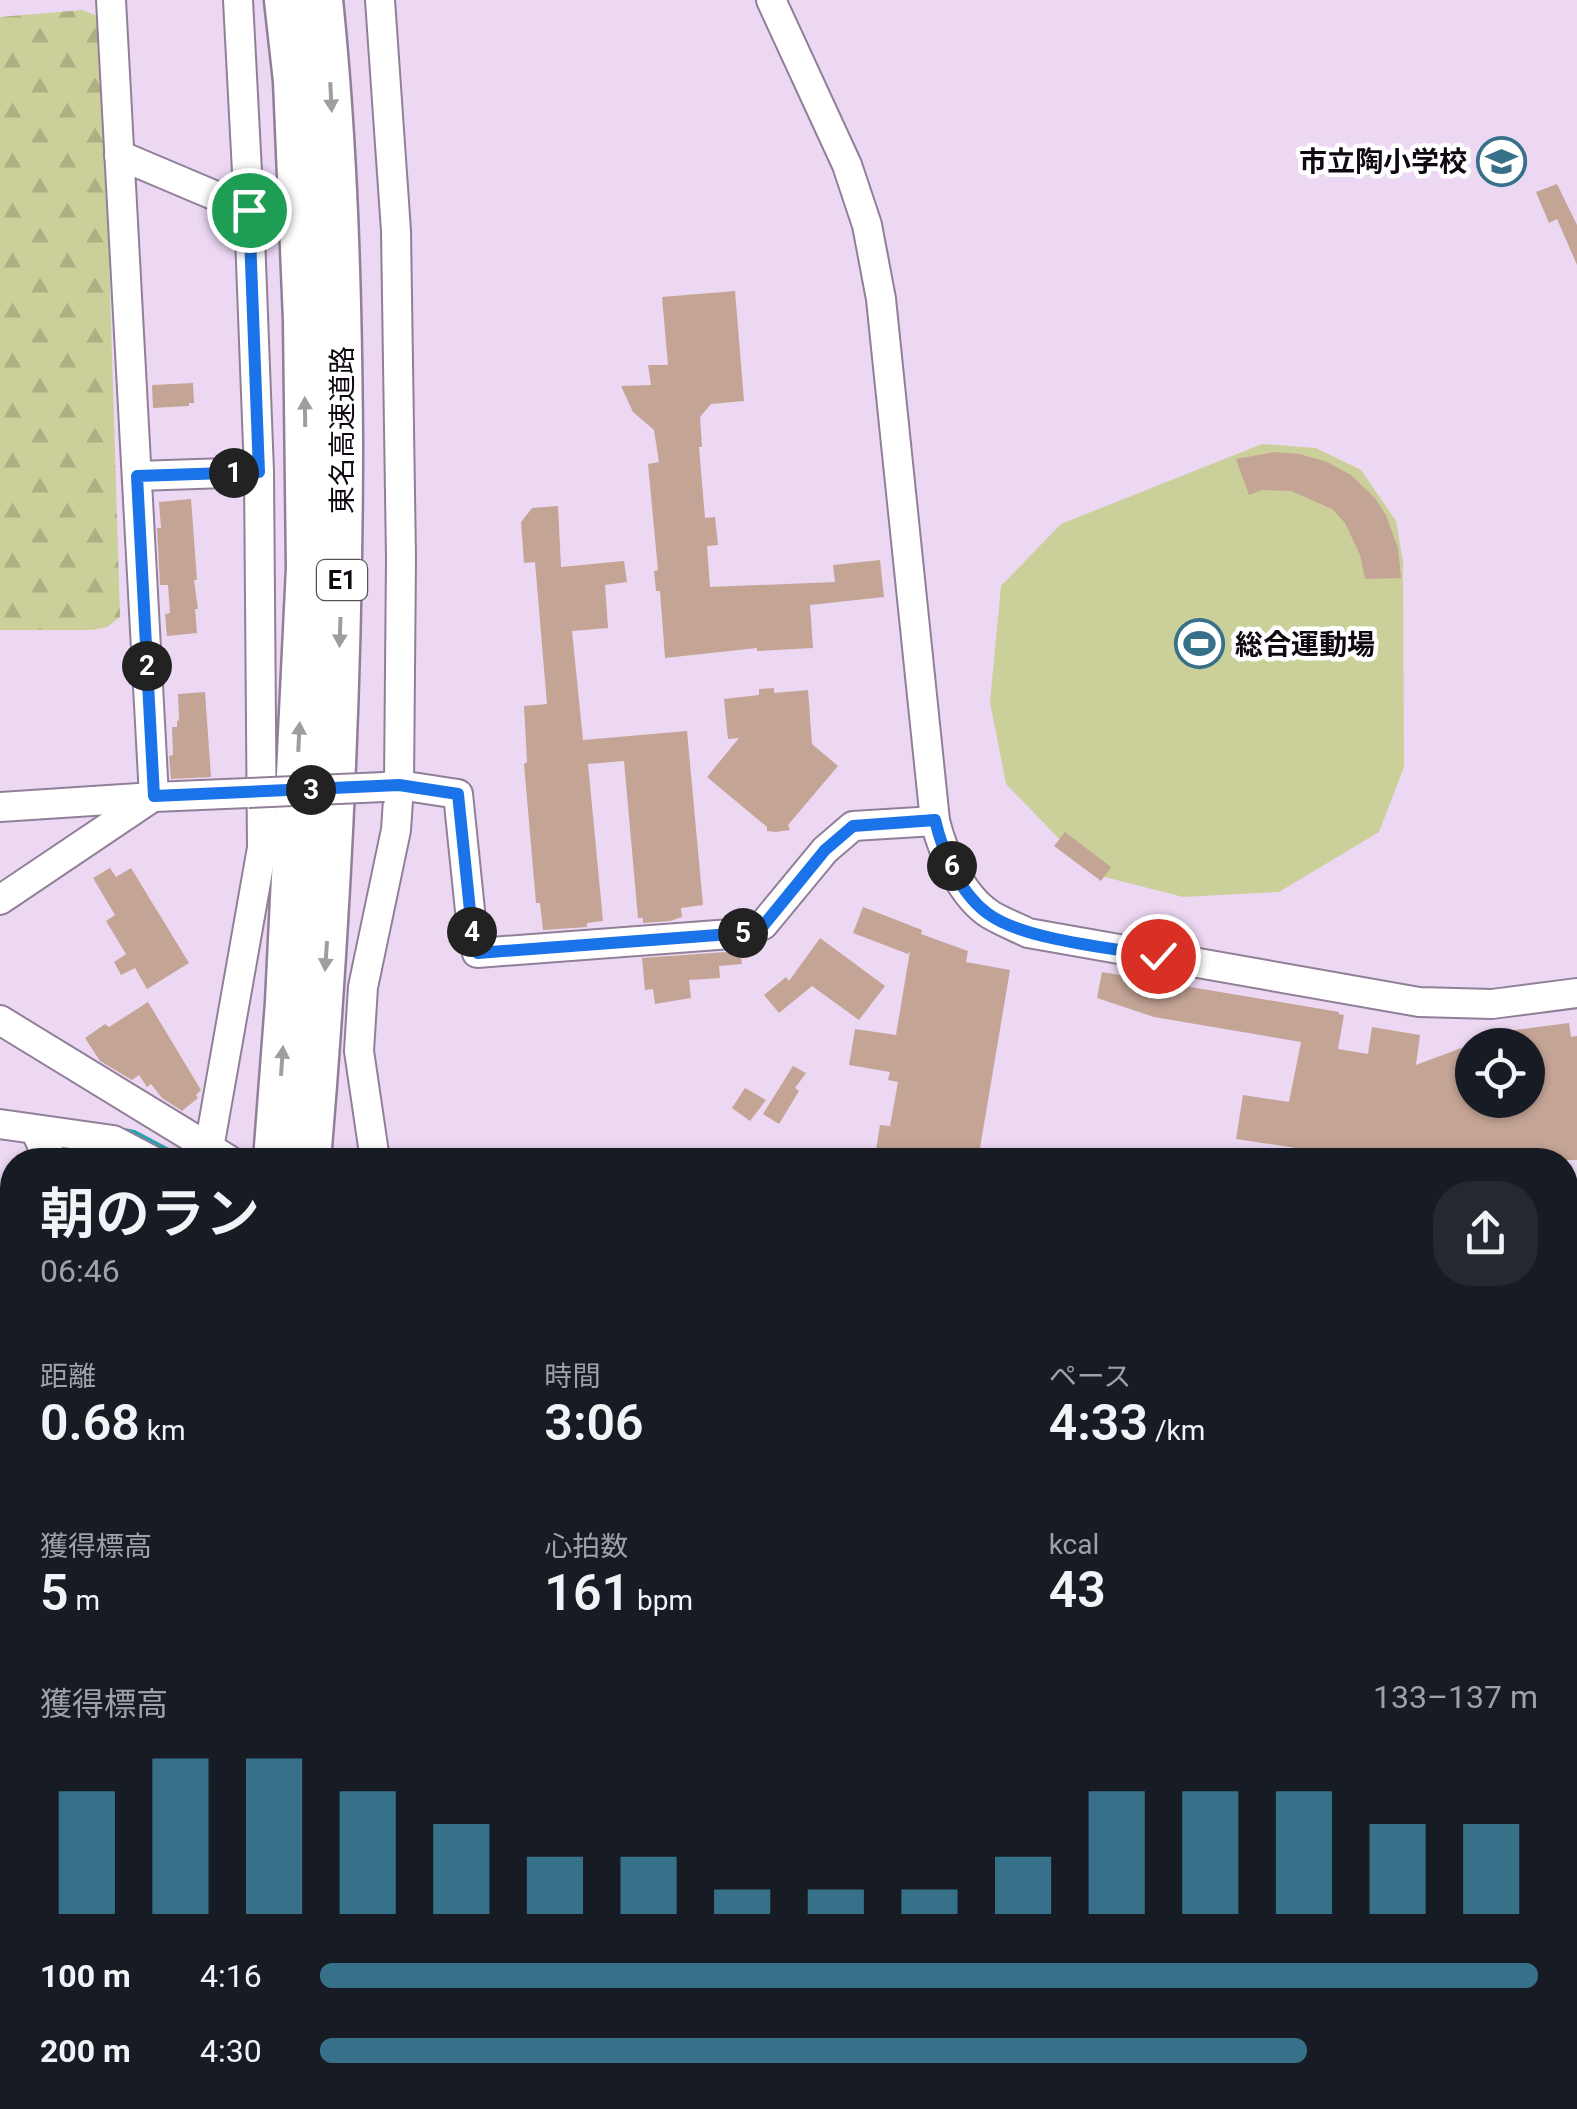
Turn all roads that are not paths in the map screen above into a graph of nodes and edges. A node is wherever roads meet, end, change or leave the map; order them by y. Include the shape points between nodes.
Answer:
1 (110, 0) edge
2 (238, 0) edge
3 (285, 0) edge
4 (322, 0) edge
5 (380, 0) edge
6 (771, 0) edge
7 (119, 155) junction
8 (249, 210) junction
9 (259, 472) junction
10 (137, 476) junction
11 (392, 786) junction
12 (154, 796) junction
13 (0, 806) edge
14 (935, 820) junction
15 (0, 900) edge
16 (1577, 994) edge
17 (0, 1020) edge
18 (0, 1124) edge
19 (35, 1130) junction
20 (45, 1148) edge
21 (128, 1148) edge
22 (209, 1148) edge
23 (220, 1148) edge
24 (286, 1148) edge
25 (289, 1148) edge
26 (373, 1148) edge

1 - 7 street
2 - 8 street
24 -> 3 highway, 東名高速道路 / E1 via 307,568 303,300
4 -> 25 highway, 東名高速道路 / E1 via 341,312 342,574 323,1006
5 - 11 street via 398,269 401,519
6 - 14 street via 847,164 867,225 881,299
7 - 8 street
7 - 10 street
8 - 9 street
9 - 10 street
9 - 23 street via 262,848
10 - 12 street
11 - 12 street, bridge
11 - 14 street via 458,794 478,953 744,933 763,926 853,826
11 - 26 street via 396,830 363,988 360,1052
12 - 13 street
12 - 15 street
14 - 16 street via 962,885 988,914 1028,933 1419,1002 1492,1004
17 - 22 street
18 - 19 street
19 - 20 street
19 - 21 street

